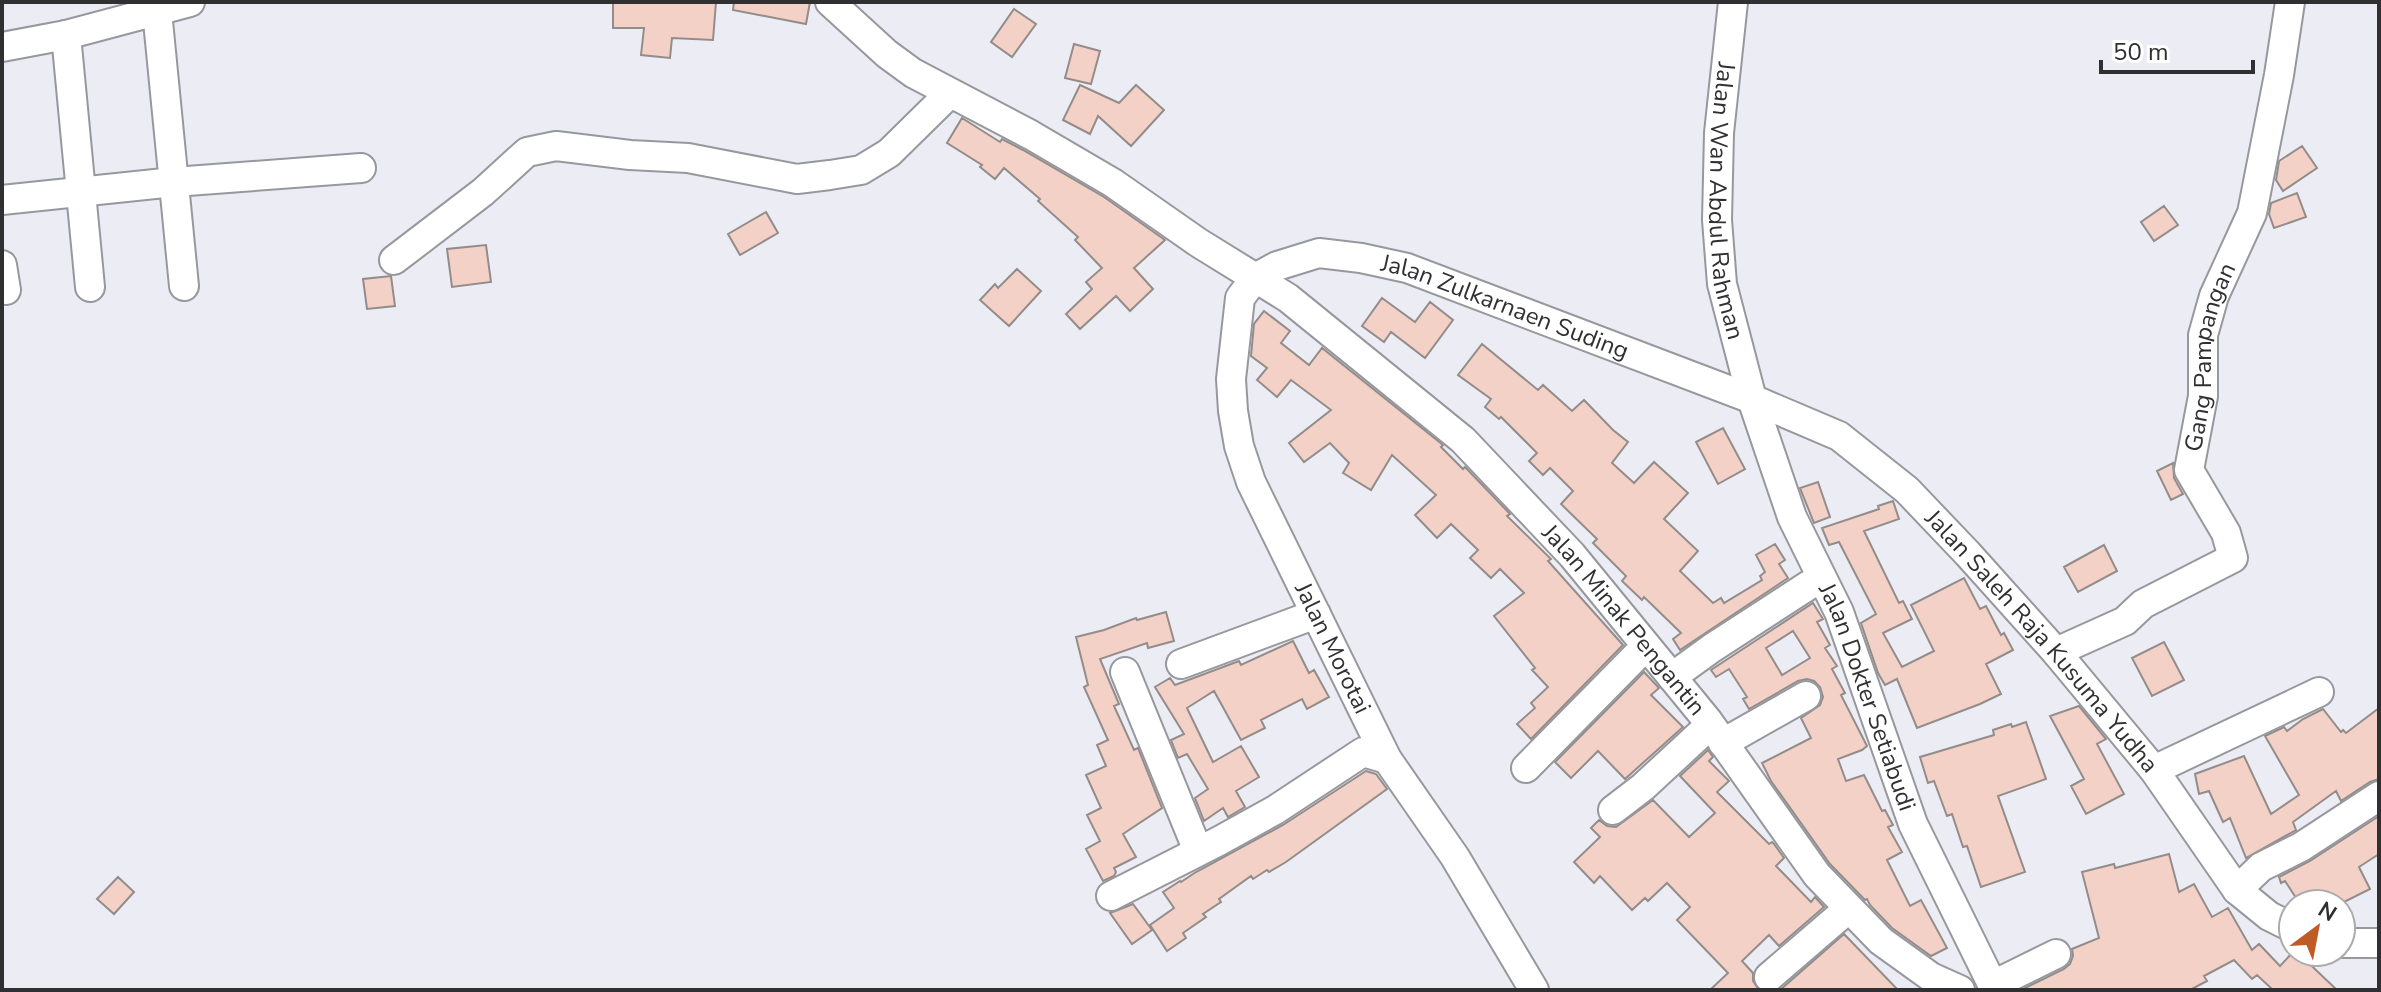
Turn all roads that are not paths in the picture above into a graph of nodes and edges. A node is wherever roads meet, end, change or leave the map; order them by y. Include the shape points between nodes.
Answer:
1 (190, 2) edge
2 (830, 2) edge
3 (1733, 2) edge
4 (2290, 2) edge
5 (157, 11) junction
6 (66, 35) junction
7 (2, 47) edge
8 (949, 94) junction
9 (361, 168) dead end
10 (174, 182) junction
11 (79, 192) junction
12 (2, 200) edge
13 (394, 260) dead end
14 (1255, 278) junction
15 (184, 286) dead end
16 (90, 287) dead end
17 (1752, 399) junction
18 (1809, 585) dead end
19 (1316, 614) junction
20 (1646, 646) junction
21 (2056, 652) junction
22 (1181, 664) dead end
23 (1125, 672) dead end
24 (1672, 677) junction
25 (2319, 692) dead end
26 (1806, 696) dead end
27 (1717, 734) junction
28 (1387, 759) junction
29 (1526, 768) dead end
30 (2154, 770) junction
31 (2379, 796) edge
32 (1613, 810) dead end
33 (1198, 851) junction
34 (2237, 890) junction
35 (1111, 896) dead end
36 (1848, 909) junction
37 (2277, 920) edge
38 (2357, 943) edge
39 (2379, 943) edge
40 (2056, 954) dead end
41 (1769, 977) dead end
42 (1524, 987) edge
43 (1994, 988) edge
44 (1960, 990) edge

1 - 5 street
2 - 8 street, Jalan Minak Pengantin via 887,54
3 - 17 street, Jalan Wan Abdul Rahman via 1719,133 1717,220 1722,284
4 - 21 street, Gang Pampangan via 2252,213 2214,296 2203,335 2203,396 2189,470 2226,533 2233,558 2143,604 2125,621
5 - 6 street
5 - 10 street
6 - 7 street
6 - 11 street
8 - 13 street via 889,153 861,170 830,175 797,179 688,158 556,146 527,152
8 - 14 street, Jalan Minak Pengantin via 1113,183
9 - 10 street
10 - 11 street
10 - 15 street
11 - 12 street
11 - 16 street
14 - 17 street, Jalan Zulkarnaen Suding via 1319,253 1407,268
14 - 19 street, Jalan Morotai via 1240,298 1231,379 1239,446 1251,482
14 - 20 street, Jalan Minak Pengantin via 1288,298 1463,440 1572,555
17 - 21 street, Jalan Saleh Raja Kusuma Yudha via 1839,436 1907,490
17 - 43 street, Jalan Dokter Setiabudi via 1792,517 1839,612 1913,824
18 - 24 street
19 - 22 street
19 - 28 street, Jalan Morotai
20 - 24 street, Jalan Minak Pengantin
20 - 29 street
21 - 30 street, Jalan Saleh Raja Kusuma Yudha
23 - 33 street
24 - 27 street, Jalan Minak Pengantin
25 - 30 street
26 - 27 street
27 - 32 street
27 - 36 street, Jalan Minak Pengantin via 1817,875
28 - 33 street via 1363,752 1275,810
28 - 42 street, Jalan Morotai via 1455,857
30 - 34 street, Jalan Saleh Raja Kusuma Yudha
31 - 34 street via 2261,867
33 - 35 street
34 - 37 street, Jalan Saleh Raja Kusuma Yudha
36 - 41 street
36 - 44 street, Jalan Minak Pengantin via 1881,941 1931,977
38 - 39 street
40 - 43 street

